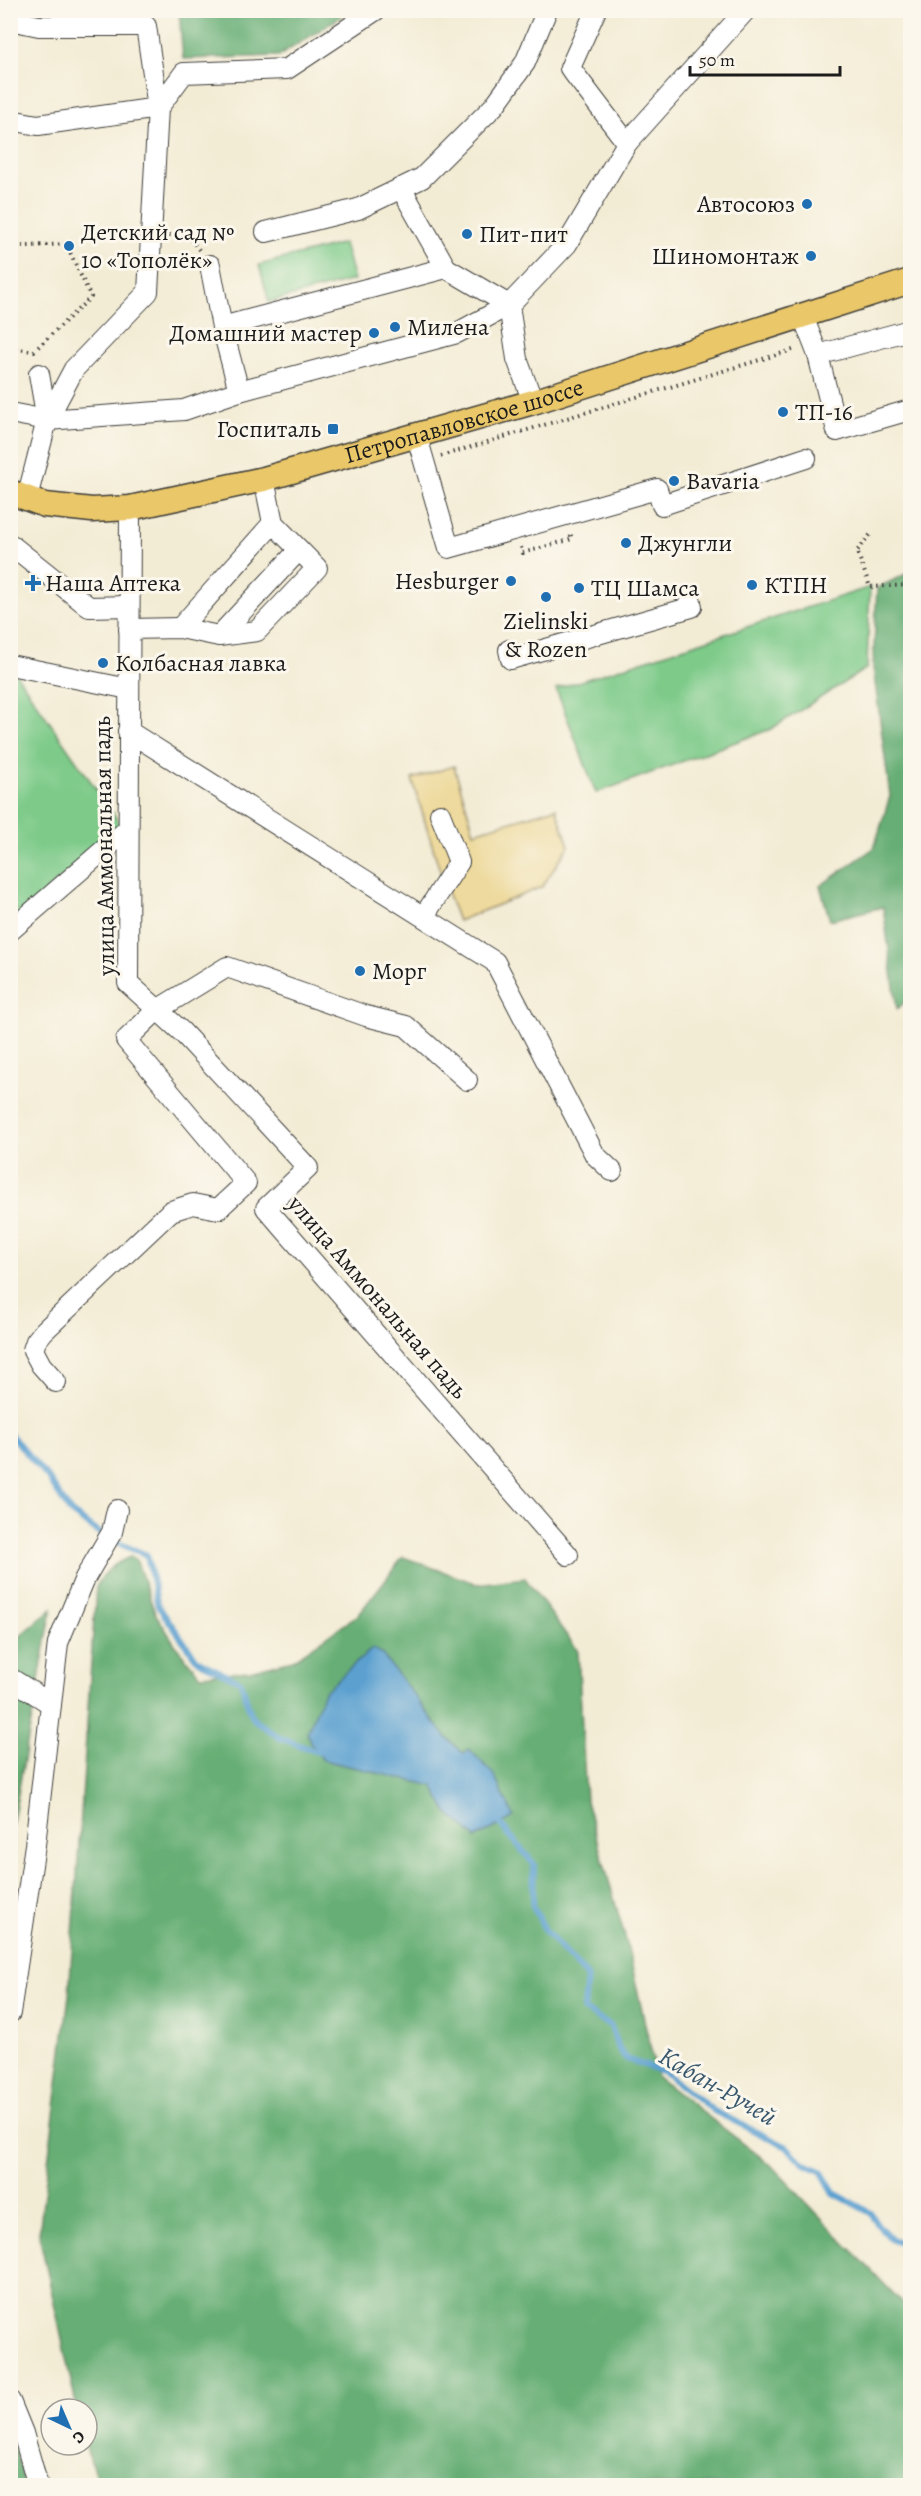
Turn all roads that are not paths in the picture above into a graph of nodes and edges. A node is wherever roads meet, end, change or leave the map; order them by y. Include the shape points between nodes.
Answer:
1 (376, 10) edge
2 (547, 10) edge
3 (596, 10) edge
4 (746, 10) edge
5 (10, 20) edge
6 (158, 108) junction
7 (10, 120) edge
8 (627, 143) junction
9 (401, 188) junction
10 (266, 232) dead end
11 (210, 266) road end
12 (446, 268) junction
13 (910, 281) edge
14 (509, 305) junction
15 (802, 314) junction
16 (222, 327) junction
17 (910, 330) edge
18 (816, 349) junction
19 (39, 374) dead end
20 (239, 391) junction
21 (533, 402) junction
22 (910, 410) edge
23 (10, 413) edge
24 (47, 420) junction
25 (417, 437) junction
26 (806, 458) dead end
27 (264, 479) junction
28 (19, 495) edge
29 (129, 508) junction
30 (273, 523) junction
31 (10, 544) edge
32 (690, 598) dead end
33 (129, 606) junction
34 (129, 628) junction
35 (180, 628) junction
36 (509, 650) dead end
37 (10, 664) edge
38 (129, 689) junction
39 (128, 731) junction
40 (440, 814) dead end
41 (128, 829) junction
42 (424, 916) junction
43 (10, 931) edge
44 (157, 1010) junction
45 (467, 1080) dead end
46 (612, 1171) dead end
47 (246, 1183) junction
48 (266, 1208) junction
49 (56, 1382) dead end
50 (117, 1510) dead end
51 (568, 1555) dead end
52 (10, 1678) edge
53 (51, 1704) junction
54 (10, 2013) edge
55 (10, 2401) edge
56 (38, 2486) edge

1 - 6 street via 287,69 184,73
2 - 9 street via 525,63 494,106 422,178
3 - 8 street via 570,68
4 - 8 street
5 - 6 street via 39,26 146,26
6 - 7 street via 38,125
6 - 24 street via 148,292 74,369
8 - 14 street via 567,244
9 - 10 street via 358,209
9 - 12 street
11 - 16 street
12 - 14 street
12 - 16 street
13 - 15 main road, Петропавловское шоссе
14 - 20 street via 457,333
14 - 21 street via 517,359
15 - 18 street
15 - 21 main road, Петропавловское шоссе
16 - 20 street
17 - 18 street
18 - 22 street via 837,431
19 - 24 street
20 - 24 street via 184,410
21 - 25 main road, Петропавловское шоссе
23 - 24 street
24 - 28 street
25 - 26 street via 449,548 657,489 662,506
25 - 27 main road, Петропавловское шоссе
27 - 29 main road, Петропавловское шоссе
27 - 30 street
28 - 29 main road, Петропавловское шоссе via 45,505 92,510
29 - 33 street, улица Аммональная падь
30 - 35 street
30 - 35 street via 317,568 257,631 219,636
31 - 33 street via 89,607
32 - 36 street via 692,607 512,659
33 - 34 street, улица Аммональная падь
34 - 35 street
34 - 38 street, улица Аммональная падь
37 - 38 street
38 - 39 street, улица Аммональная падь
39 - 41 street, улица Аммональная падь
39 - 42 street
40 - 42 street via 459,862
41 - 43 street
41 - 44 street, улица Аммональная падь via 128,983
42 - 46 street via 495,962 595,1155
44 - 45 street via 227,967 366,1016 406,1026
44 - 47 street via 126,1040
44 - 48 street, улица Аммональная падь via 308,1168
47 - 48 street
47 - 49 street via 218,1209 194,1204 171,1211 44,1331 33,1350
48 - 51 street, улица Аммональная падь
50 - 53 street via 112,1532 85,1578 58,1643
52 - 53 street
53 - 54 street
55 - 56 street

